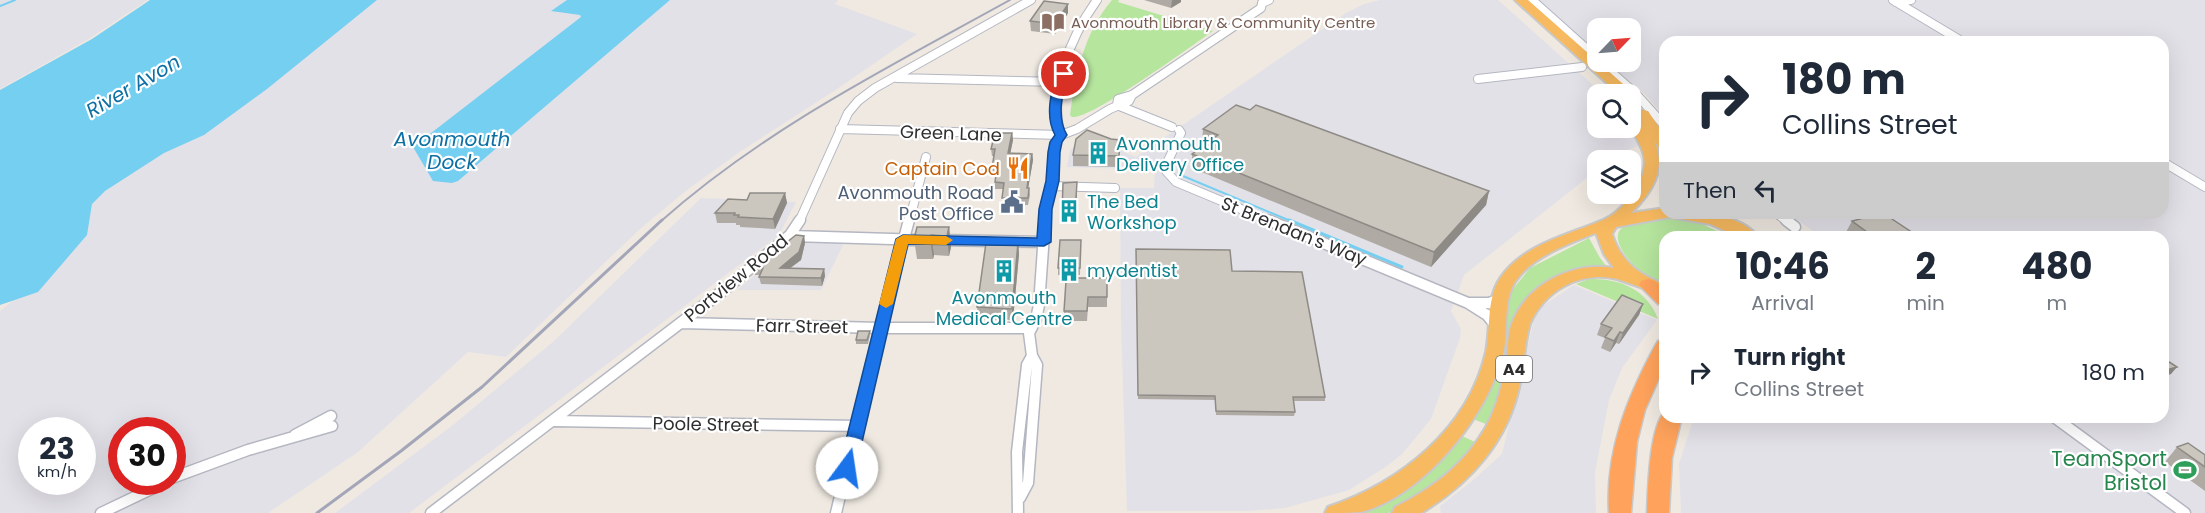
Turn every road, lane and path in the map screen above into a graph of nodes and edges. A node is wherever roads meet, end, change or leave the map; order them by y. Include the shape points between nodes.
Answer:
1 (1031, 0) edge
2 (1097, 0) edge
3 (1509, 0) edge
4 (1521, 0) edge
5 (1532, 0) edge
6 (1911, 0) edge
7 (1263, 1) edge
8 (1894, 1) edge
9 (1953, 36) edge
10 (1587, 49) edge
11 (1582, 67) junction
12 (1612, 72) edge
13 (895, 78) junction
14 (1478, 79) dead end
15 (1060, 82) junction
16 (1601, 84) edge
17 (1615, 84) edge
18 (1118, 105) junction
19 (1641, 112) edge
20 (1659, 119) edge
21 (840, 129) junction
22 (1641, 130) edge
23 (1061, 135) junction
24 (1659, 136) edge
25 (926, 157) dead end
26 (2169, 166) edge
27 (1051, 186) junction
28 (2205, 187) edge
29 (1115, 188) dead end
30 (1659, 214) edge
31 (1710, 219) edge
32 (1723, 219) edge
33 (1784, 219) edge
34 (1613, 221) junction
35 (1795, 227) dead end
36 (1740, 231) edge
37 (1741, 231) edge
38 (790, 236) junction
39 (903, 239) junction
40 (1044, 242) junction
41 (1652, 286) edge
42 (1501, 299) junction
43 (1468, 303) junction
44 (681, 323) junction
45 (880, 328) junction
46 (1031, 328) junction
47 (1498, 329) junction
48 (1659, 357) edge
49 (332, 421) dead end
50 (554, 421) junction
51 (1670, 423) edge
52 (2062, 423) edge
53 (858, 426) junction
54 (186, 473) edge
55 (139, 495) edge
56 (101, 513) edge
57 (431, 513) edge
58 (836, 513) edge
59 (1018, 513) edge
60 (1335, 513) edge
61 (1402, 513) edge
62 (1620, 513) edge
63 (1658, 513) edge
64 (2185, 513) edge

1 - 13 street, Portview Road
2 - 15 street via 1079,29
3 - 11 highway
4 - 17 highway
5 - 10 street
6 - 8 street
7 - 18 street via 1261,8 1132,95 1127,103
8 - 9 street
11 - 14 street
11 - 16 highway
12 - 20 street
13 - 15 street
13 - 21 street, Portview Road via 857,101
15 - 23 street via 1056,122
18 - 23 street via 1081,129
18 - 43 street, St Brendan's Way via 1181,132 1166,171 1176,182
19 - 24 highway
21 - 23 street, Green Lane
21 - 38 street, Portview Road
22 - 34 highway, A4 via 1653,152 1650,181
23 - 27 street via 1056,144
25 - 39 street
26 - 28 street
27 - 29 street
27 - 40 street
30 - 34 highway
31 - 36 highway
32 - 37 highway
33 - 35 street
34 - 41 highway via 1604,234 1610,252 1625,270
34 - 42 highway, A4 via 1528,261 1509,279
38 - 39 street
38 - 44 street, Portview Road
39 - 40 street
39 - 45 street
40 - 46 street via 1039,305
41 - 61 highway, A4 via 1612,273 1588,272 1565,279 1544,292 1521,322 1503,409 1482,450 1440,492
42 - 43 street, St Brendan's Way
42 - 47 highway, A4
43 - 47 street, St Brendan's Way via 1487,315
44 - 45 street, Farr Street
44 - 50 street, Portview Road
45 - 46 street, Farr Street
45 - 53 street
46 - 59 street via 1029,338 1037,365 1028,483
47 - 60 highway, A4 via 1494,356 1479,394 1443,447 1403,480
48 - 62 highway via 1639,393 1627,429
49 - 54 street via 304,436 248,450
50 - 53 street, Poole Street
50 - 57 street, Portview Road
51 - 63 highway via 1661,458
52 - 64 street
53 - 58 street
55 - 56 street

